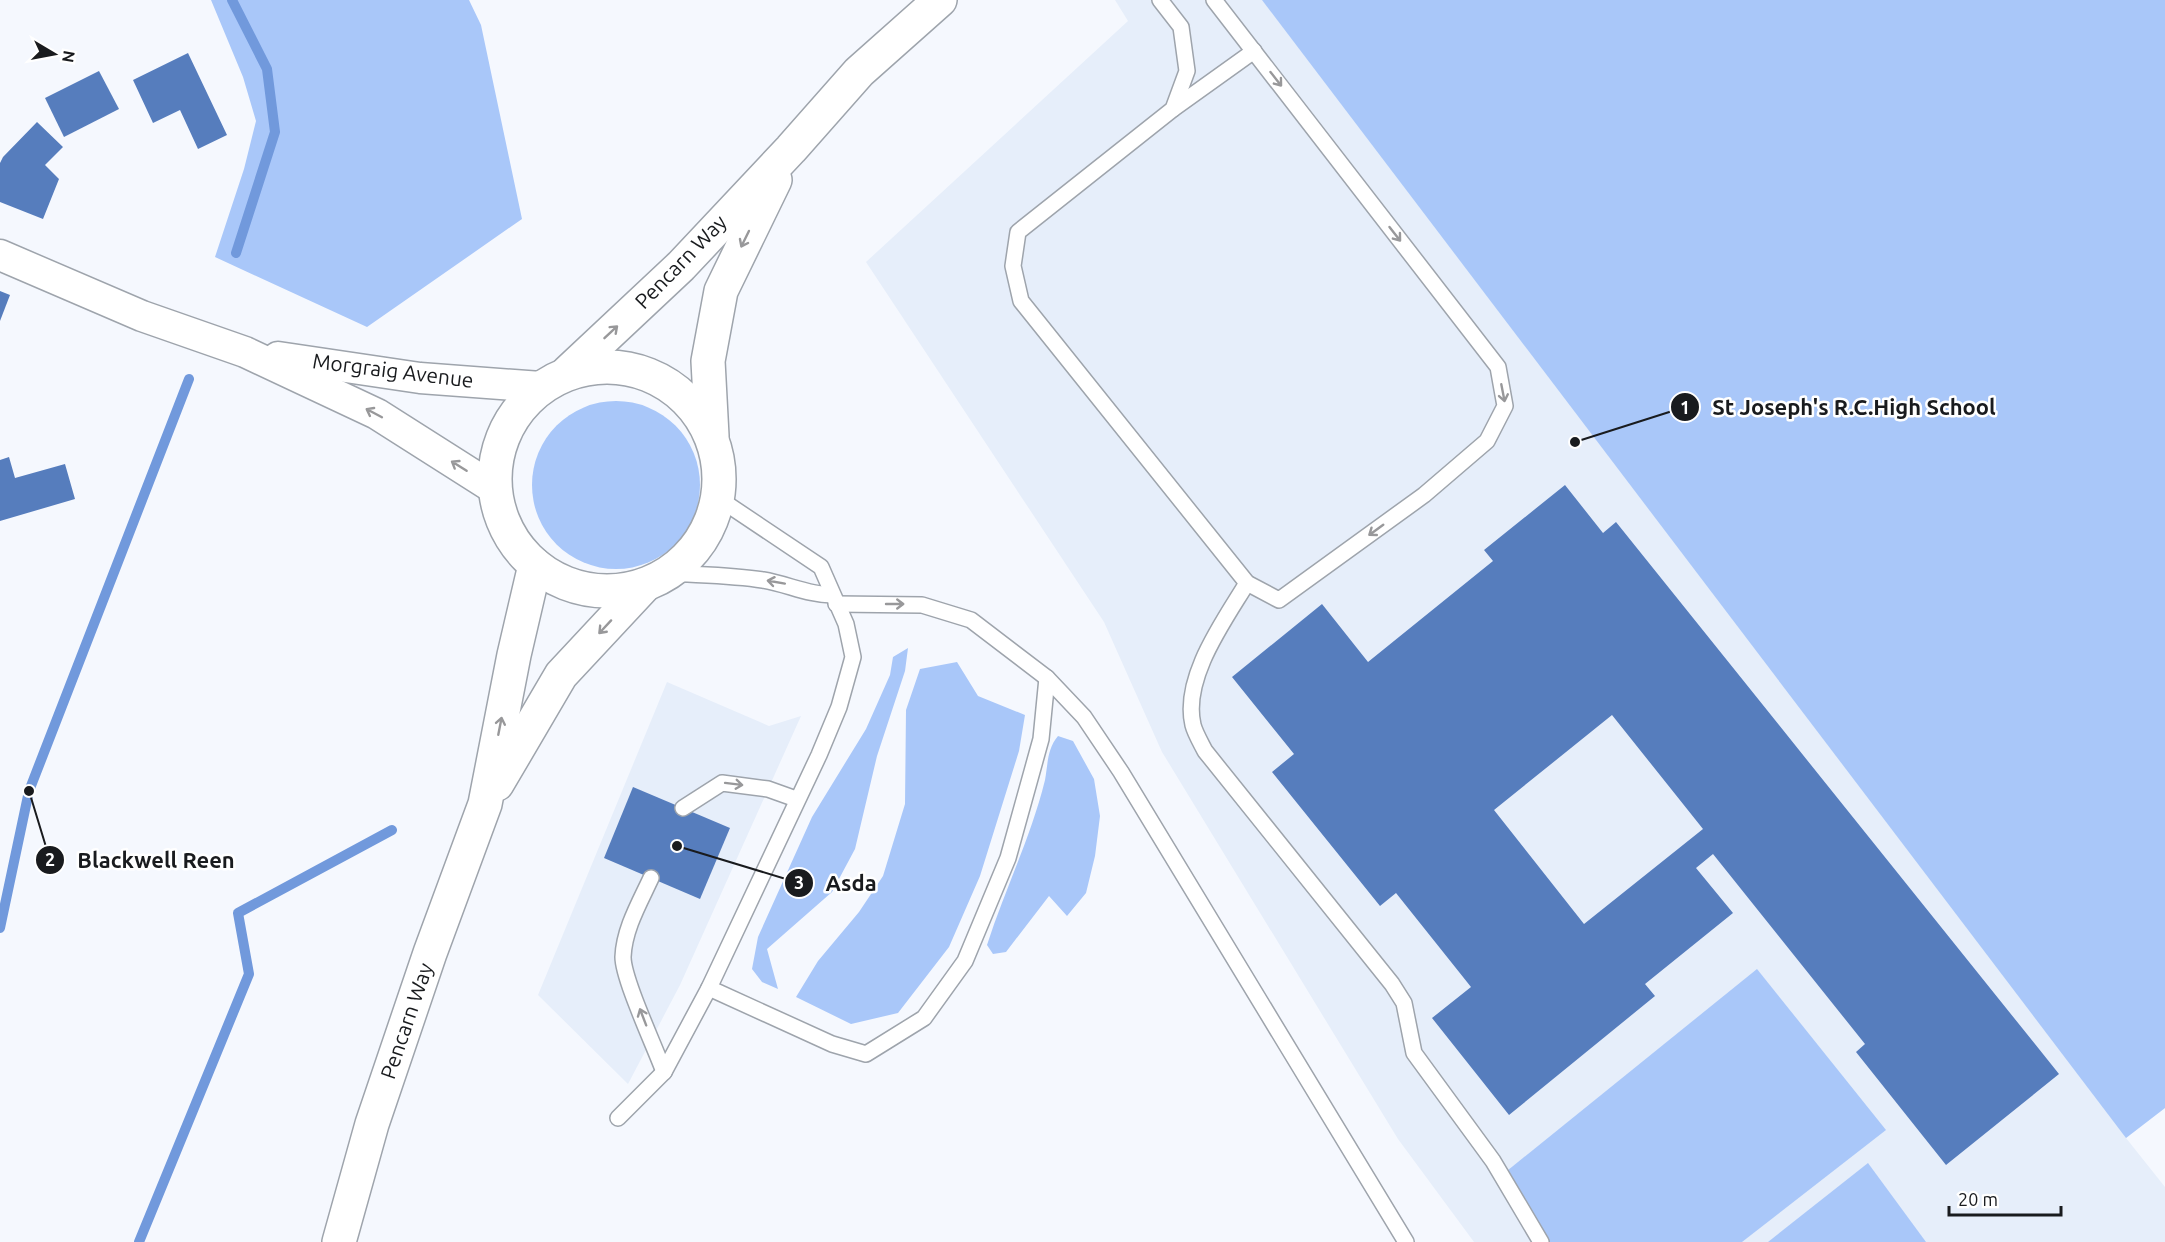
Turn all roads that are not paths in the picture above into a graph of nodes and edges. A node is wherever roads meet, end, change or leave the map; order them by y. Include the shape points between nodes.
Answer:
1 (940, 0) edge
2 (1160, 0) edge
3 (1214, 0) edge
4 (1254, 51) junction
5 (1173, 109) junction
6 (791, 149) junction
7 (0, 255) edge
8 (245, 352) junction
9 (554, 380) junction
10 (713, 440) junction
11 (495, 489) junction
12 (718, 498) junction
13 (535, 565) junction
14 (657, 579) junction
15 (1247, 583) junction
16 (834, 600) junction
17 (1047, 678) junction
18 (796, 799) junction
19 (485, 804) junction
20 (683, 808) dead end
21 (651, 878) dead end
22 (709, 988) junction
23 (664, 1072) junction
24 (618, 1118) dead end
25 (339, 1242) edge
26 (1406, 1242) edge
27 (1541, 1242) edge

1 - 6 street, Pencarn Way via 859,72
2 - 5 lane via 1181,27 1187,71
3 - 4 lane
4 - 5 lane
4 -> 15 lane via 1498,367 1505,406 1487,441 1425,495 1279,600
5 - 15 lane via 1018,232 1012,266 1021,302
9 -> 6 street, Pencarn Way via 681,266
6 -> 10 street, Pencarn Way via 721,291 708,361
7 - 8 street, Morgraig Avenue via 142,316
8 - 9 street, Morgraig Avenue via 420,378
11 -> 8 street, Morgraig Avenue via 376,414
9 - 10 street via 603,366 638,370 670,385 696,409
9 - 11 street, Pencarn Way via 514,415 498,450
10 - 12 street, Pencarn Way via 719,469
11 - 13 street via 515,544
12 - 14 street, Pencarn Way via 709,527 692,553
12 - 16 lane via 821,567
13 - 14 street via 559,580 588,590 616,591
19 -> 13 street, Pencarn Way
16 -> 14 lane via 786,584 755,579
14 -> 19 street, Pencarn Way via 561,675
15 - 27 lane via 1208,648 1195,686 1193,725 1205,750 1392,984 1404,1004 1414,1053 1493,1161
16 -> 17 lane via 922,605 971,620
16 - 18 lane via 846,624 853,657 839,707
17 - 22 lane via 1041,739 1008,858 965,961 924,1018 866,1054 832,1044
17 - 26 lane via 1084,717 1121,772
20 -> 18 lane via 722,783 768,789
18 - 22 lane
19 - 25 street, Pencarn Way via 372,1124
23 -> 21 lane via 623,958 631,923
22 - 23 lane
23 - 24 lane

